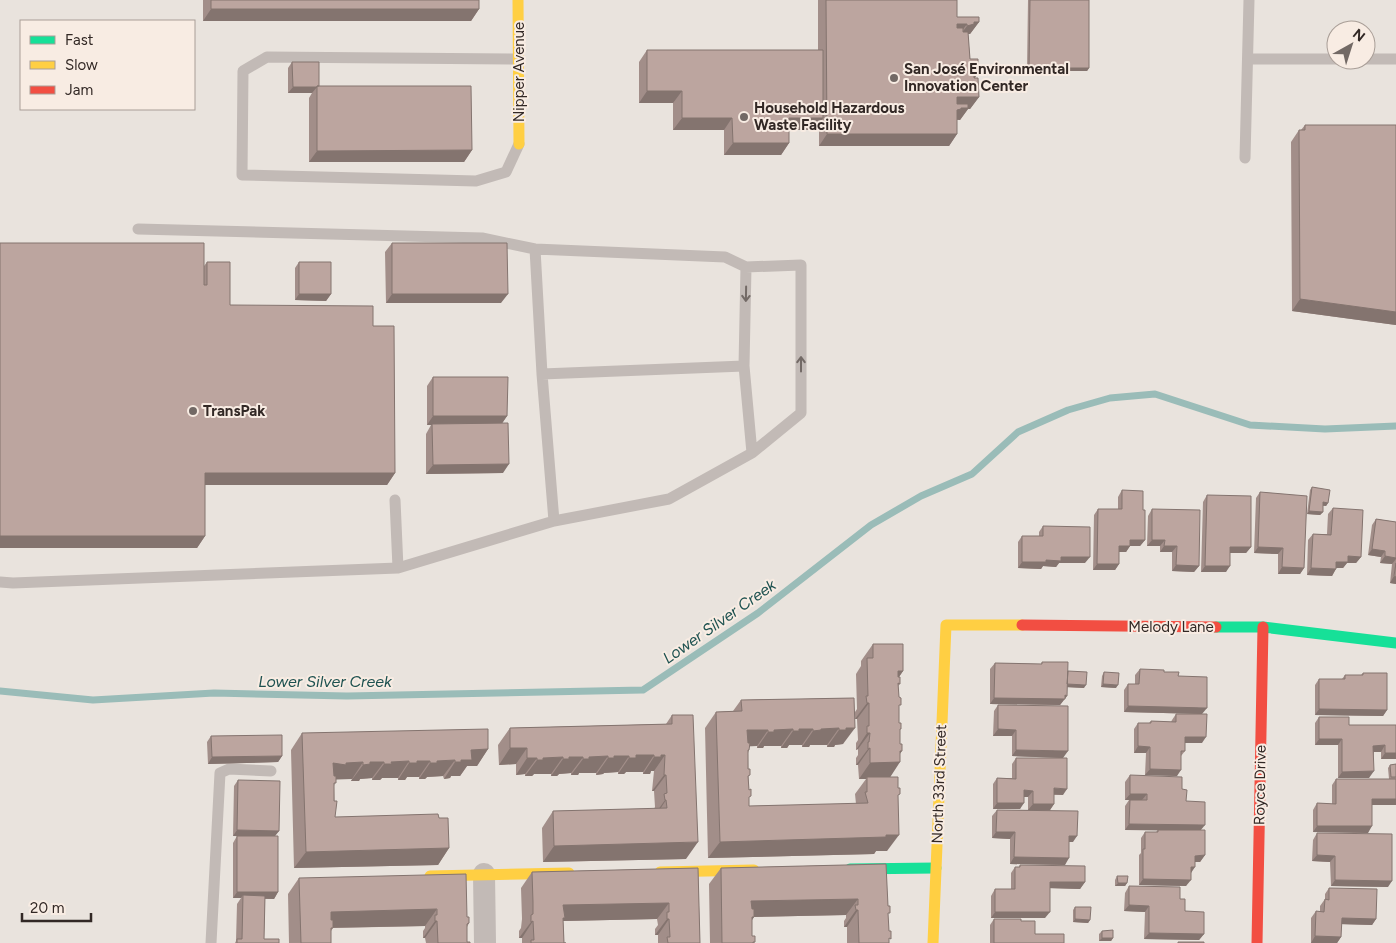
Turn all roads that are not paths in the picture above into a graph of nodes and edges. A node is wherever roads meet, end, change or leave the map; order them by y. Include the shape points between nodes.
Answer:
1 (518, 0) edge
2 (1249, 0) edge
3 (1396, 58) edge
4 (519, 59) junction
5 (1248, 59) junction
6 (1326, 59) edge
7 (1376, 59) edge
8 (520, 144) joint
9 (1245, 158) dead end
10 (138, 229) dead end
11 (535, 250) junction
12 (746, 268) junction
13 (744, 366) junction
14 (542, 374) junction
15 (752, 454) junction
16 (395, 500) dead end
17 (554, 521) junction
18 (398, 568) junction
19 (0, 582) edge
20 (946, 626) joint
21 (1263, 627) junction
22 (1396, 644) edge
23 (271, 771) dead end
24 (936, 868) junction
25 (842, 869) edge
26 (762, 870) edge
27 (653, 872) edge
28 (583, 873) edge
29 (484, 874) junction
30 (415, 877) edge
31 (211, 943) edge
32 (485, 943) edge
33 (933, 943) edge
34 (1257, 943) edge

1 - 4 street, Nipper Avenue
2 - 5 lane
3 - 7 lane
4 - 8 street, Nipper Avenue
4 - 8 lane via 266,57 243,71 242,174 476,181 506,172
5 - 6 lane
5 - 9 lane
10 - 11 lane via 482,238
11 - 12 lane via 725,257
11 - 14 lane
12 -> 13 lane
15 -> 12 lane via 801,413 801,265
13 - 14 lane
13 - 15 lane
14 - 17 lane
15 - 17 lane via 669,499
16 - 18 lane
17 - 18 lane
18 - 19 lane
20 - 21 street, Melody Lane
20 - 24 street, North 33rd Street
21 - 22 street, Melody Lane
21 - 34 street, Royce Drive
23 - 31 lane via 229,769 220,773
24 - 25 street
24 - 33 street, North 33rd Street
26 - 27 street
28 - 29 street
29 - 30 street
29 - 32 street

